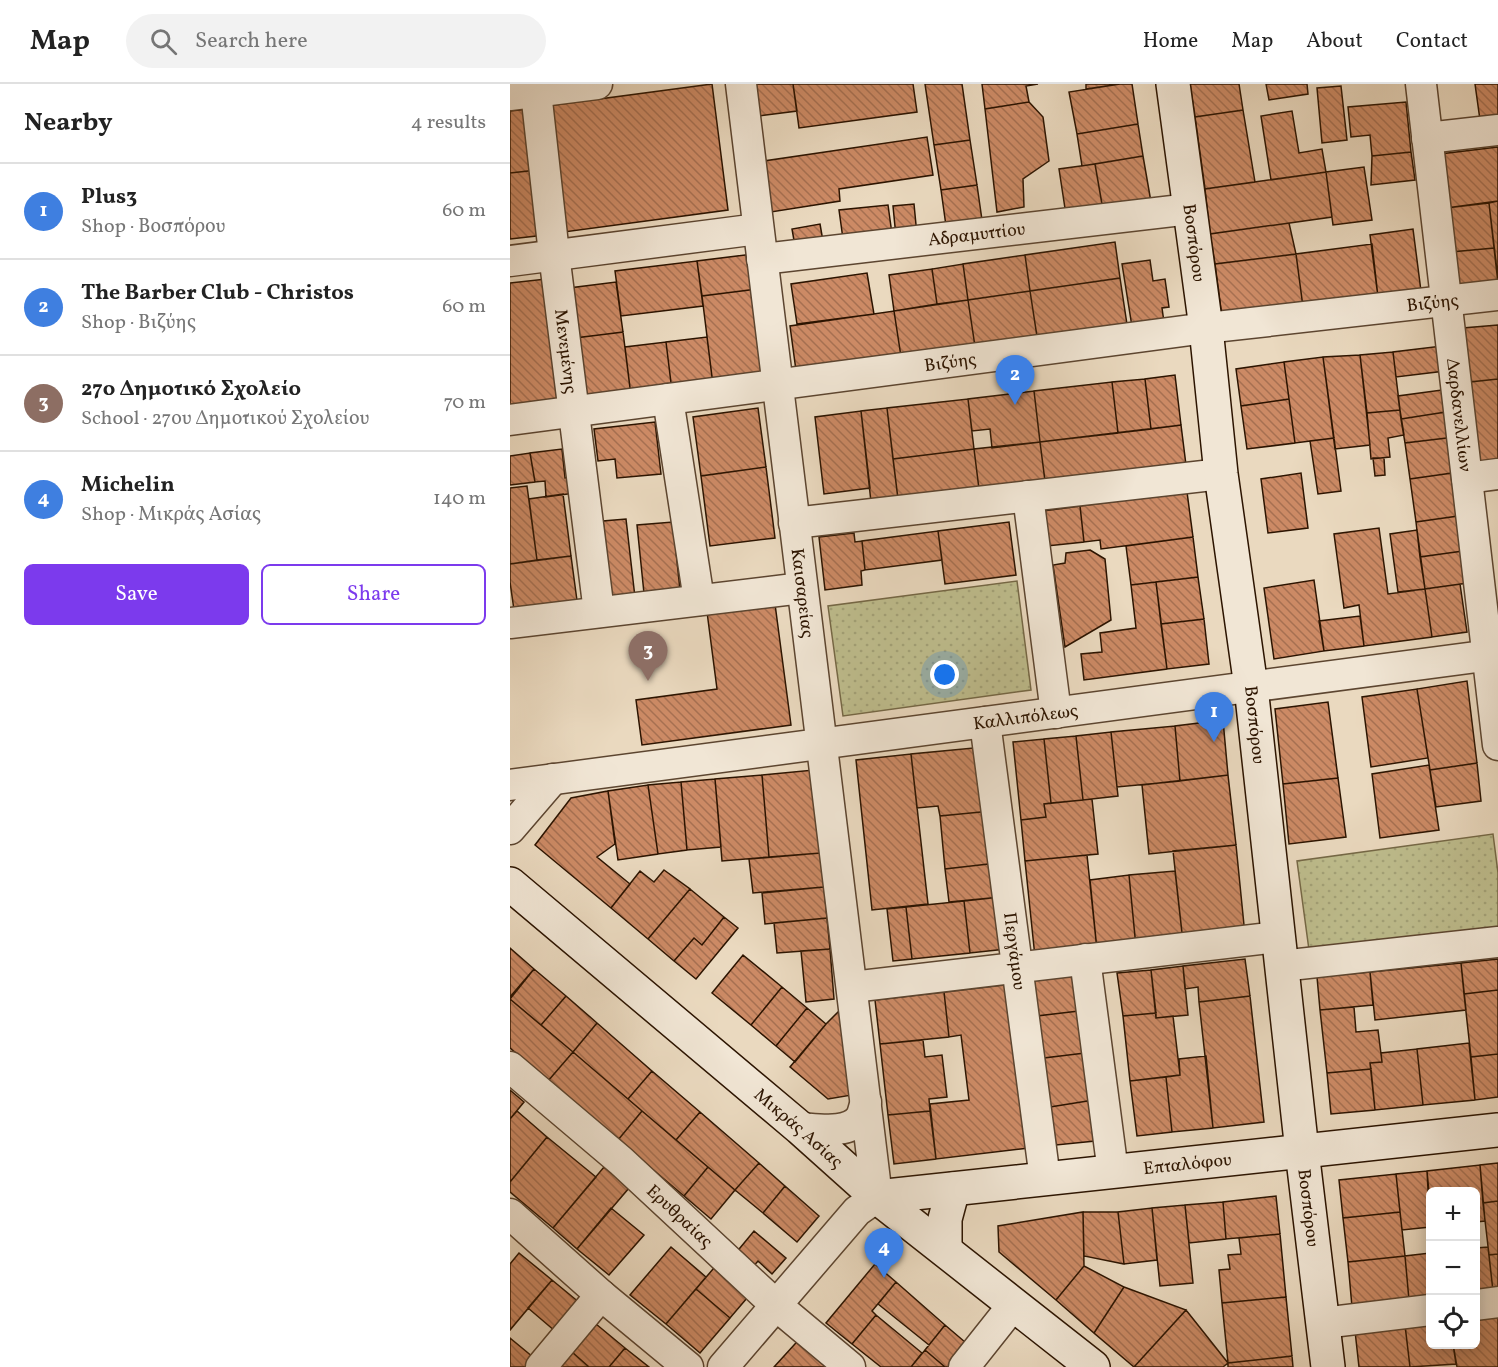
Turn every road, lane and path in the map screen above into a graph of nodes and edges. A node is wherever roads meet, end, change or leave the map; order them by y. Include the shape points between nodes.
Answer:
1 (741, 84) edge
2 (1173, 84) edge
3 (1420, 84) edge
4 (587, 85) edge
5 (523, 93) edge
6 (1498, 130) edge
7 (1427, 138) junction
8 (1190, 209) junction
9 (758, 229) junction
10 (554, 254) junction
11 (762, 259) junction
12 (510, 261) edge
13 (1498, 295) edge
14 (1446, 300) junction
15 (1206, 328) junction
16 (778, 384) junction
17 (668, 399) junction
18 (575, 411) junction
19 (510, 420) edge
20 (1221, 474) junction
21 (1498, 474) edge
22 (1467, 478) junction
23 (1028, 496) junction
24 (794, 523) junction
25 (802, 588) junction
26 (699, 600) junction
27 (599, 612) junction
28 (510, 623) edge
29 (1493, 655) edge
30 (1251, 687) junction
31 (1056, 713) junction
32 (985, 722) junction
33 (822, 744) junction
34 (1498, 745) edge
35 (553, 779) junction
36 (510, 785) edge
37 (510, 829) edge
38 (510, 884) edge
39 (1498, 942) edge
40 (1280, 951) junction
41 (1085, 959) junction
42 (1016, 967) junction
43 (852, 987) junction
44 (510, 1067) edge
45 (866, 1102) junction
46 (800, 1128) junction
47 (1498, 1130) edge
48 (1302, 1151) junction
49 (1113, 1172) junction
50 (1045, 1179) junction
51 (953, 1189) junction
52 (878, 1197) junction
53 (511, 1217) edge
54 (945, 1249) junction
55 (601, 1295) junction
56 (1498, 1302) edge
57 (1014, 1304) junction
58 (1480, 1304) edge
59 (777, 1306) junction
60 (1426, 1311) edge
61 (1323, 1323) junction
62 (541, 1367) edge
63 (688, 1367) edge
64 (723, 1367) edge
65 (850, 1367) edge
66 (964, 1367) edge
67 (1093, 1367) edge
68 (1328, 1367) edge

1 - 9 street, Καισαρείας
2 - 8 street, Βοσπόρου
3 - 7 street, Δαρδανελλίων
4 - 5 street
5 - 10 street, Μενεμένης
6 - 7 street
7 - 14 street, Δαρδανελλίων
8 - 11 street, Αδραμυττίου
8 - 15 street, Βοσπόρου
9 - 10 street
9 - 11 street, Καισαρείας
10 - 12 street
10 - 18 street, Μενεμένης
11 - 16 street, Καισαρείας
13 - 14 street, Βιζύης
14 - 15 street, Βιζύης
14 - 22 street, Δαρδανελλίων
15 - 16 street, Βιζύης
15 - 20 street, Βοσπόρου
16 - 17 street, Βιζύης
16 - 24 street, Καισαρείας
17 - 18 street, Βιζύης
17 - 26 street
18 - 19 street, Βιζύης
18 - 27 street, Μενεμένης
20 - 23 street
20 - 30 street, Βοσπόρου
21 - 22 street
22 - 29 street, Δαρδανελλίων
23 - 24 street
23 - 31 street
24 - 25 street, Καισαρείας
25 - 26 street
25 - 33 street, Καισαρείας
26 - 27 street
27 - 28 street
29 - 30 street, Καλλιπόλεως
29 - 34 street, Δαρδανελλίων
30 - 31 street, Καλλιπόλεως
30 - 40 street, Βοσπόρου
31 - 32 street, Καλλιπόλεως
32 - 33 street, Καλλιπόλεως
32 - 42 street, Περγάμου
33 - 35 street, Καλλιπόλεως
33 - 43 street, Καισαρείας
35 - 36 street, Καλλιπόλεως
35 - 37 street
38 - 46 street, Μικράς Ασίας
39 - 40 street
40 - 41 street
40 - 48 street, Βοσπόρου
41 - 42 street
41 - 49 street
42 - 43 street
42 - 50 street, Περγάμου
43 - 45 street, Καισαρείας
44 - 59 street, Ερυθραίας via 621,1161
45 - 46 street via 860,1118 846,1127
45 - 52 street, Καισαρείας
46 - 52 street, Μικράς Ασίας
47 - 48 street, Επταλόφου
48 - 49 street, Επταλόφου
48 - 61 street, Βοσπόρου
49 - 50 street, Επταλόφου
50 - 51 street, Επταλόφου
51 - 52 street, Επταλόφου
51 - 54 street via 945,1219
52 - 54 street, Μικράς Ασίας
52 - 59 street via 857,1211
53 - 55 street
54 - 57 street, Μικράς Ασίας
55 - 62 street
55 - 63 street
56 - 58 street
57 - 66 street
57 - 67 street, Μικράς Ασίας
59 - 64 street
59 - 65 street, Ερυθραίας
60 - 61 street
61 - 68 street, Βοσπόρου

